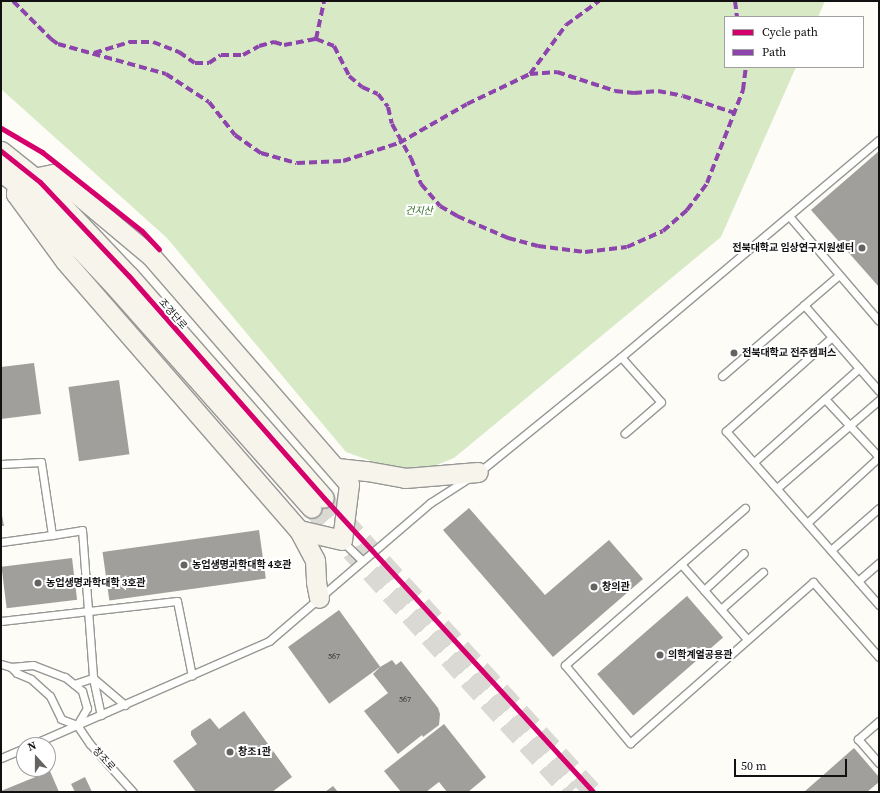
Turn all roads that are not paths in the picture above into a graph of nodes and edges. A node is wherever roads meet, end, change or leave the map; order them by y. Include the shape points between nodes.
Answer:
1 (879, 140) edge
2 (1, 151) edge
3 (1, 172) edge
4 (25, 181) junction
5 (789, 216) junction
6 (839, 275) junction
7 (804, 305) junction
8 (879, 321) edge
9 (832, 337) junction
10 (621, 357) junction
11 (859, 368) junction
12 (722, 376) dead end
13 (879, 391) edge
14 (825, 398) junction
15 (879, 400) edge
16 (849, 425) junction
17 (625, 433) dead end
18 (879, 457) edge
19 (754, 462) junction
20 (1, 464) edge
21 (337, 468) junction
22 (478, 472) junction
23 (777, 488) junction
24 (318, 503) tunnel mouth
25 (745, 508) dead end
26 (879, 508) edge
27 (807, 523) junction
28 (300, 530) junction
29 (52, 535) junction
30 (342, 540) junction
31 (1, 542) edge
32 (831, 550) junction
33 (744, 553) dead end
34 (362, 560) junction
35 (879, 563) edge
36 (681, 564) junction
37 (763, 572) dead end
38 (858, 581) junction
39 (704, 590) junction
40 (319, 598) junction
41 (878, 603) edge
42 (721, 609) junction
43 (88, 610) junction
44 (1, 621) edge
45 (747, 639) junction
46 (879, 657) edge
47 (1, 664) edge
48 (11, 667) junction
49 (192, 676) junction
50 (93, 678) junction
51 (74, 684) junction
52 (125, 706) junction
53 (101, 715) junction
54 (879, 721) edge
55 (77, 725) junction
56 (49, 737) edge
57 (16, 751) edge
58 (1, 758) edge
59 (879, 763) edge
60 (133, 792) edge

1 - 5 lane
2 - 4 street
3 - 4 street
4 - 21 street via 53,174 151,256
4 - 24 street via 111,282
4 - 28 street via 16,194 65,261
5 - 6 lane
5 - 10 lane
6 - 7 lane
6 - 8 lane
7 - 9 lane
7 - 12 lane
9 - 11 lane
9 - 19 lane via 726,431
10 - 17 lane via 662,402
10 - 22 lane
11 - 13 lane
11 - 14 lane
14 - 16 lane
14 - 19 lane
15 - 16 lane
16 - 18 lane
16 - 23 lane
18 - 27 lane
19 - 23 lane
20 - 29 lane via 41,462
21 - 22 street via 405,478
21 - 30 street via 350,484
22 - 34 lane via 430,503
23 - 27 lane
25 - 36 lane
26 - 32 lane
27 - 32 lane
28 - 30 street
28 - 40 street via 315,560
29 - 31 lane
29 - 43 lane via 82,530
30 - 34 lane
32 - 38 lane
33 - 39 lane
34 - 40 lane
35 - 38 lane
36 - 39 lane
36 - 45 lane via 565,665 630,742
37 - 42 lane
38 - 41 lane
39 - 42 lane
40 - 49 lane via 269,641
42 - 45 lane
43 - 44 lane
43 - 49 lane via 177,601
43 - 50 lane
45 - 46 lane via 813,582
47 - 48 lane
48 - 51 lane via 33,665 65,677
48 - 55 lane via 17,673 31,679 50,696 61,719
49 - 52 lane
50 - 51 lane
50 - 52 lane
50 - 53 lane
51 - 55 lane via 82,690 87,708
52 - 53 lane
53 - 55 lane
54 - 59 lane via 858,739
55 - 56 lane
55 - 60 lane, 창조로 via 90,744
57 - 58 lane

